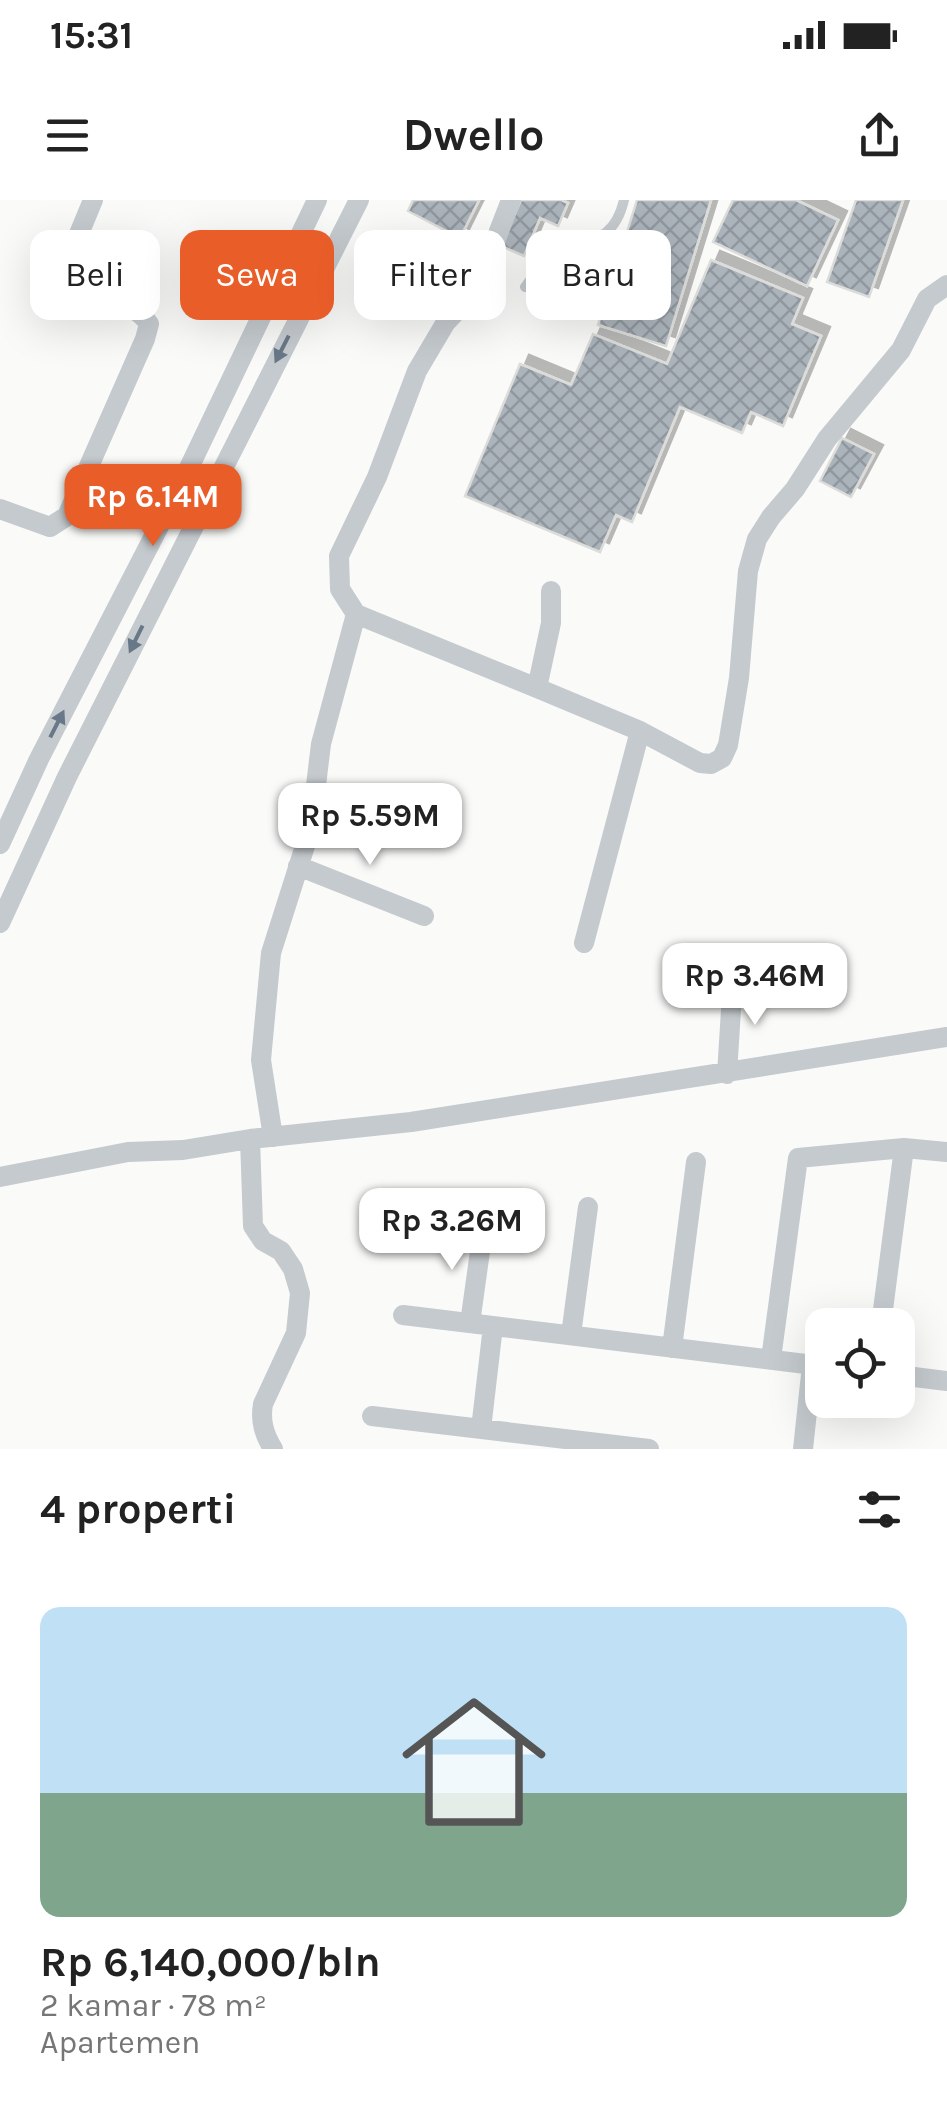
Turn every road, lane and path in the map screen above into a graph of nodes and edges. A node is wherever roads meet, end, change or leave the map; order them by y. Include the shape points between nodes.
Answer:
1 (93, 200) edge
2 (317, 200) edge
3 (358, 200) edge
4 (511, 200) edge
5 (624, 200) edge
6 (947, 284) edge
7 (525, 286) dead end
8 (187, 472) junction
9 (212, 486) junction
10 (0, 508) edge
11 (551, 591) dead end
12 (356, 614) junction
13 (538, 688) junction
14 (640, 731) junction
15 (39, 759) junction
16 (67, 777) junction
17 (0, 844) edge
18 (298, 866) junction
19 (424, 916) dead end
20 (0, 923) edge
21 (584, 943) dead end
22 (733, 978) dead end
23 (947, 1038) edge
24 (726, 1074) junction
25 (273, 1137) junction
26 (250, 1139) junction
27 (904, 1148) junction
28 (947, 1152) edge
29 (696, 1162) dead end
30 (0, 1177) edge
31 (588, 1207) dead end
32 (483, 1230) dead end
33 (883, 1308) edge
34 (404, 1315) dead end
35 (470, 1323) junction
36 (493, 1326) junction
37 (571, 1336) junction
38 (672, 1348) junction
39 (771, 1360) junction
40 (805, 1364) edge
41 (915, 1377) edge
42 (947, 1381) edge
43 (372, 1416) dead end
44 (808, 1418) edge
45 (481, 1429) junction
46 (273, 1449) edge
47 (650, 1449) edge
48 (803, 1449) edge

1 - 10 street via 67,263 76,279 141,312 149,324 145,339 66,516 50,527
2 - 8 street
3 -> 9 street
4 - 12 street via 468,300 446,322 417,371 339,556 340,589
5 - 7 lane via 602,236 547,261
6 - 14 street via 927,299 901,350 827,439 757,540 722,758 700,763
8 - 9 street
15 -> 8 street
9 -> 16 street
11 - 13 street
12 - 13 street
12 - 18 street
13 - 14 street
14 - 21 street
15 - 16 street
15 - 17 street
16 - 20 street
18 - 19 street
18 - 25 street via 270,952 262,1029
22 - 24 street
23 - 24 street
24 - 25 street
25 - 26 street
26 - 30 street via 128,1152
26 - 46 street via 253,1226 293,1269 300,1294 296,1333 262,1404
27 - 28 street
27 - 33 street
27 - 39 street via 798,1158
29 - 38 street
31 - 37 street
32 - 35 street
34 - 35 street
35 - 36 street
36 - 37 street
36 - 45 street
37 - 38 street
38 - 39 street
39 - 40 street
41 - 42 street
43 - 45 street
44 - 48 street
45 - 47 street

